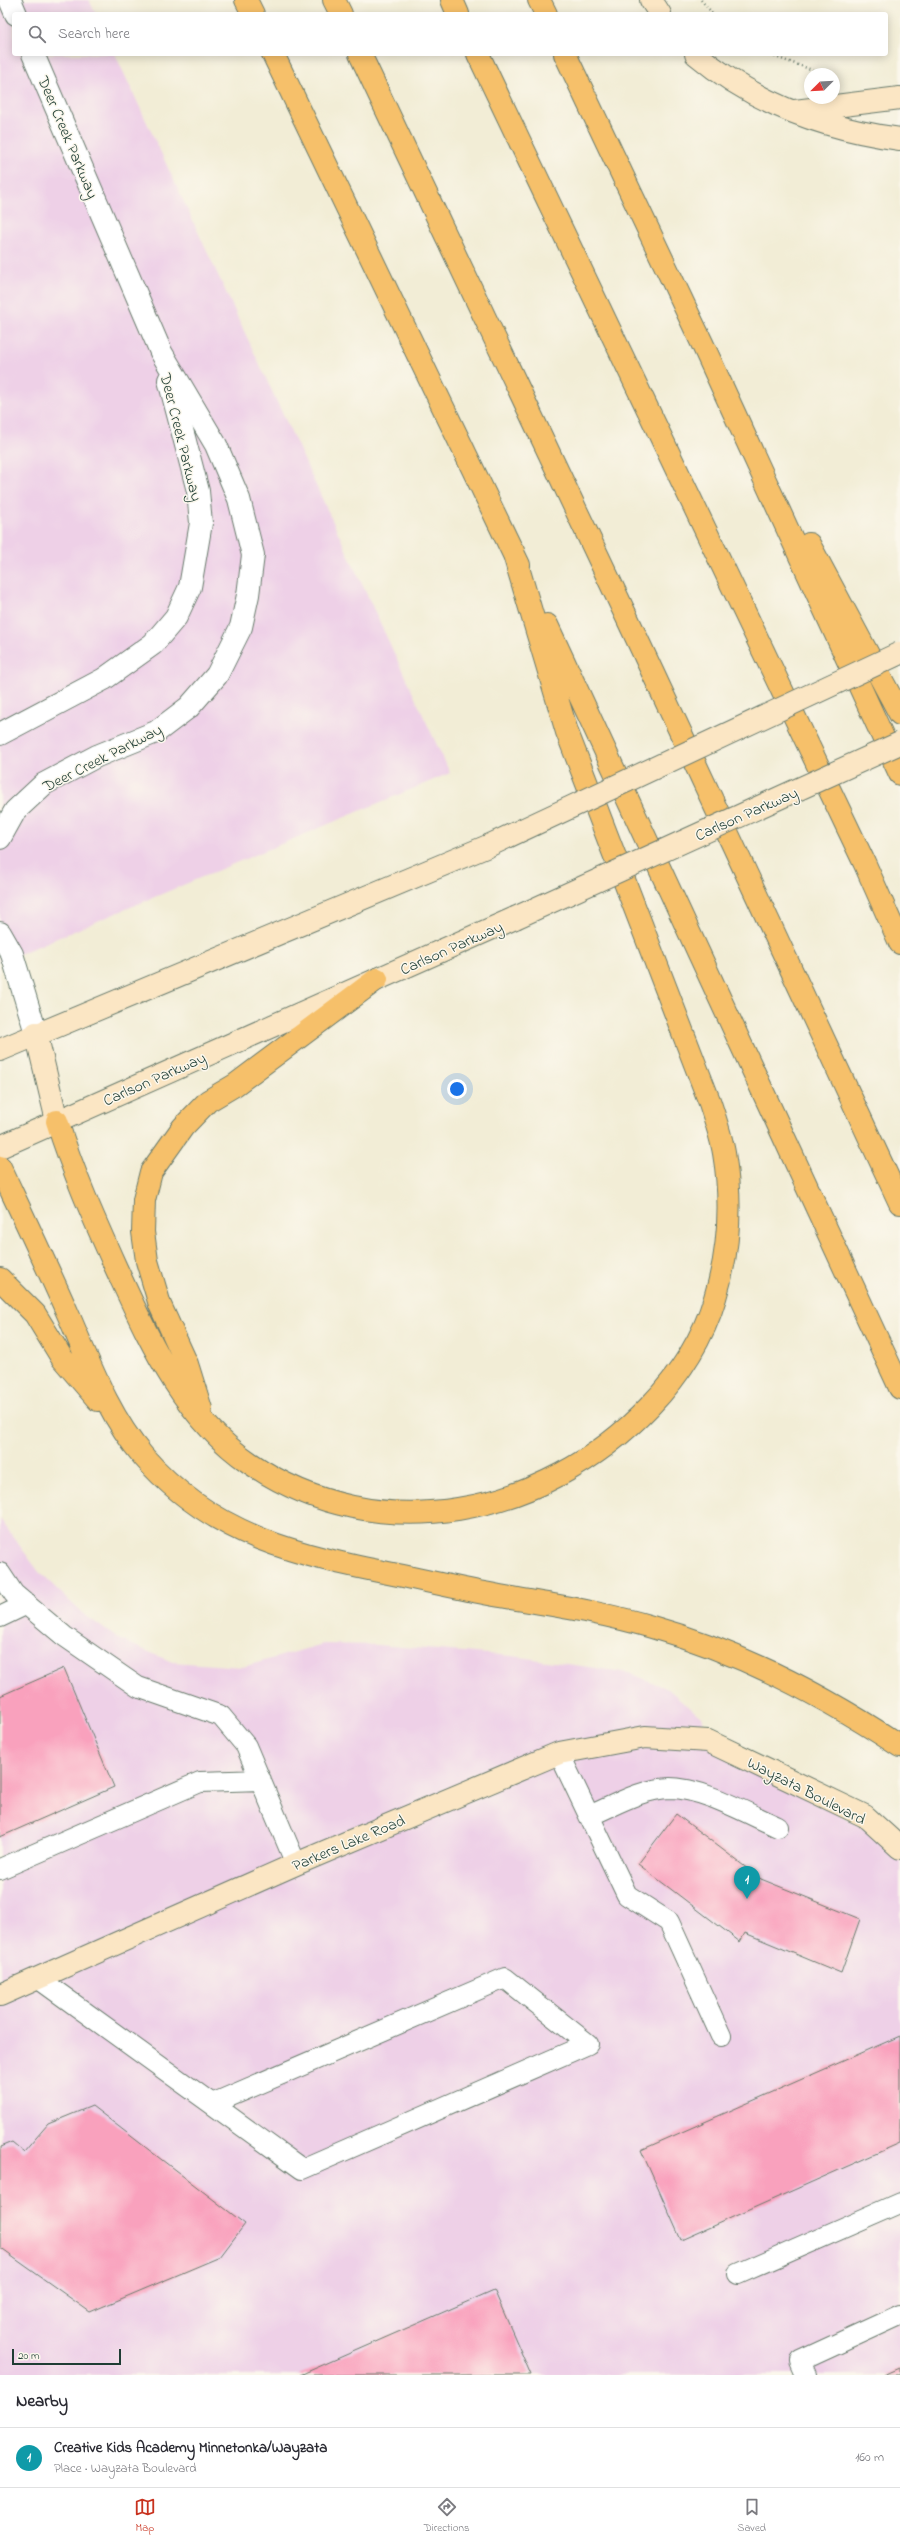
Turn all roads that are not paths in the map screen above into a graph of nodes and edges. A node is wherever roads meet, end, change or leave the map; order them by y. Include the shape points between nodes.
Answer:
1 (10, 0) edge
2 (246, 0) edge
3 (334, 0) edge
4 (452, 0) edge
5 (540, 0) edge
6 (651, 0) edge
7 (15, 12) edge
8 (252, 12) edge
9 (340, 12) edge
10 (457, 12) edge
11 (545, 12) edge
12 (659, 12) edge
13 (34, 56) edge
14 (274, 56) edge
15 (361, 56) edge
16 (479, 56) edge
17 (566, 56) edge
18 (698, 56) edge
19 (900, 98) edge
20 (792, 111) junction
21 (900, 139) edge
22 (702, 343) junction
23 (162, 352) junction
24 (513, 551) junction
25 (900, 653) edge
26 (900, 714) edge
27 (0, 734) edge
28 (900, 744) edge
29 (900, 774) edge
30 (0, 838) edge
31 (0, 932) edge
32 (900, 943) edge
33 (377, 979) junction
34 (36, 1033) junction
35 (0, 1050) edge
36 (57, 1121) junction
37 (0, 1147) edge
38 (0, 1167) edge
39 (900, 1203) edge
40 (0, 1279) edge
41 (900, 1388) edge
42 (206, 1423) junction
43 (128, 1435) junction
44 (0, 1573) edge
45 (27, 1604) junction
46 (0, 1617) edge
47 (708, 1741) joint
48 (900, 1746) edge
49 (559, 1753) junction
50 (261, 1780) junction
51 (589, 1816) junction
52 (778, 1827) dead end
53 (900, 1848) edge
54 (296, 1864) junction
55 (0, 1868) edge
56 (39, 1979) junction
57 (0, 1995) edge
58 (721, 2036) dead end
59 (212, 2104) junction
60 (900, 2203) edge
61 (738, 2274) dead end
62 (900, 2315) edge
63 (806, 2375) edge

1 - 7 street
2 - 8 highway
3 - 9 highway
4 - 10 highway
5 - 11 highway
6 - 12 main road
13 - 23 street, Deer Creek Parkway
14 - 24 highway
15 - 39 highway
16 - 32 highway
17 - 22 highway
18 - 20 main road via 717,72 756,96
19 - 20 main road
20 - 21 main road via 839,128
22 - 26 highway
22 - 29 highway
23 - 27 street, Deer Creek Parkway via 198,490 201,523 190,587 176,617 153,644 104,679
23 - 30 street, Deer Creek Parkway via 216,445 238,499 253,555 248,595 240,627 216,675 189,707 156,732 97,756 44,784 15,812
24 - 41 highway
24 - 42 highway via 567,732 710,1103 724,1152 728,1233 715,1301 685,1363 664,1391 615,1439 583,1462 545,1482 505,1498 464,1509 405,1514 333,1504 290,1487 248,1462
25 - 34 main road, bridge via 488,846
28 - 33 main road, Carlson Parkway, bridge
31 - 34 street via 12,954
33 - 36 main road, Carlson Parkway
33 - 42 highway via 235,1085 208,1101 183,1127 151,1172 144,1200 143,1232 147,1261 160,1305 187,1364
34 - 35 main road
34 - 36 main road
36 - 37 main road, Carlson Parkway
36 - 42 highway via 74,1172 151,1344 173,1381
38 - 43 highway via 100,1387
40 - 43 highway via 35,1314 62,1358
43 - 48 highway via 143,1455 202,1510 248,1534 314,1558 500,1596 570,1606 650,1626 693,1640 808,1690
44 - 45 lane via 14,1594
45 - 46 lane
45 - 50 lane via 64,1636 138,1688 221,1716 246,1746
47 - 49 main road, Parkers Lake Road via 645,1736
47 - 53 main road, Wayzata Boulevard via 865,1816
49 - 51 lane
49 - 54 main road, Parkers Lake Road
50 - 54 lane
50 - 55 lane via 200,1782
51 - 52 lane via 640,1794 670,1788 698,1793
51 - 58 lane via 627,1895 669,1922
54 - 56 main road, Parkers Lake Road
56 - 57 main road, Parkers Lake Road
56 - 59 lane
59 - 59 lane via 302,2169 588,2044 505,1978
60 - 61 lane
62 - 63 lane via 800,2361

